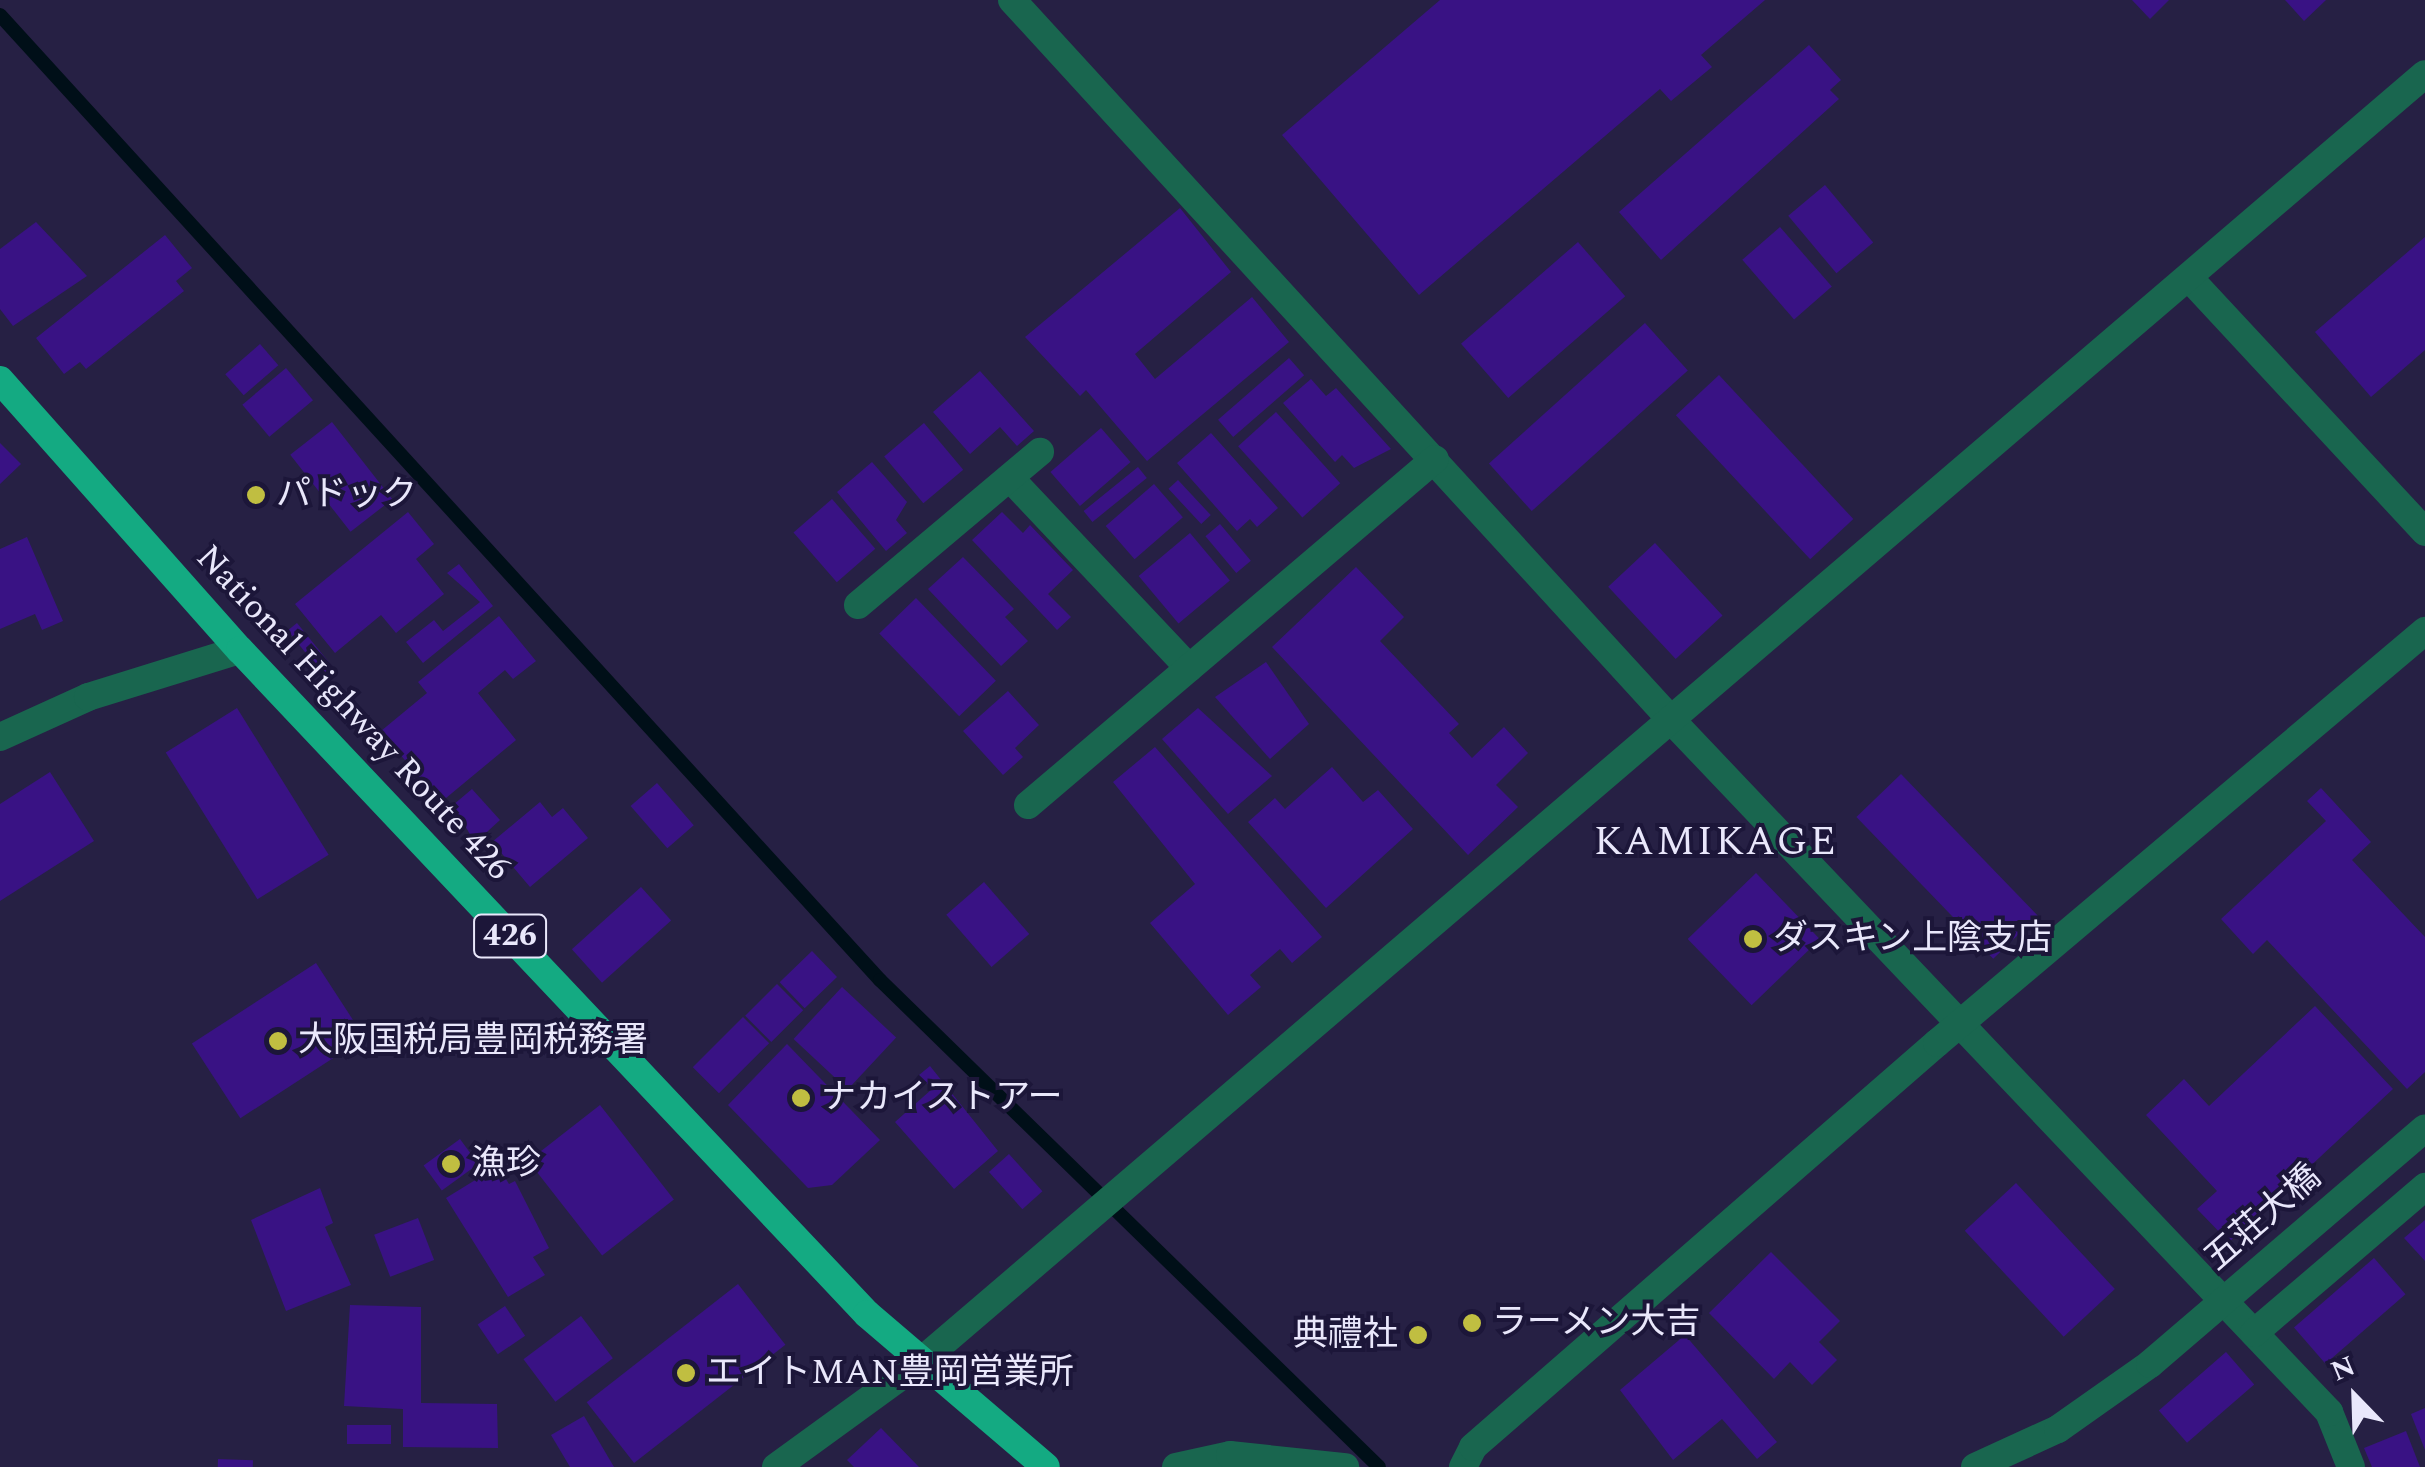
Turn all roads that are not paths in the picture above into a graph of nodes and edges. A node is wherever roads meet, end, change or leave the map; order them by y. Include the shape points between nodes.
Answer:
1 (1012, 0) edge
2 (2425, 74) edge
3 (2191, 280) junction
4 (0, 380) edge
5 (1040, 452) dead end
6 (1434, 459) junction
7 (1010, 478) junction
8 (2425, 532) edge
9 (858, 604) dead end
10 (2425, 631) edge
11 (240, 650) junction
12 (1189, 668) junction
13 (1674, 723) junction
14 (0, 737) edge
15 (1028, 804) dead end
16 (1962, 1028) junction
17 (2425, 1128) edge
18 (2425, 1187) edge
19 (2254, 1333) junction
20 (919, 1363) junction
21 (1335, 1465) edge
22 (776, 1467) edge
23 (1046, 1467) edge
24 (1176, 1467) edge
25 (1463, 1467) edge
26 (1975, 1467) edge
27 (2351, 1467) edge

1 - 6 street
2 - 3 street
3 - 8 street
3 - 13 street
4 - 11 highway, National Highway Route 426 / 426
5 - 7 street
6 - 12 street
6 - 13 street
7 - 9 street
7 - 12 street
10 - 16 street
11 - 14 street via 88,697
11 - 20 highway, National Highway Route 426 / 426
12 - 15 street
13 - 16 street
13 - 20 street
16 - 19 street
16 - 25 street via 1484,1437
17 - 26 street, 五荘大橋, bridge via 2150,1364 2073,1420
18 - 19 street
19 - 27 street via 2329,1412
20 - 22 street
20 - 23 highway, National Highway Route 426 / 426
21 - 24 street via 1230,1454

